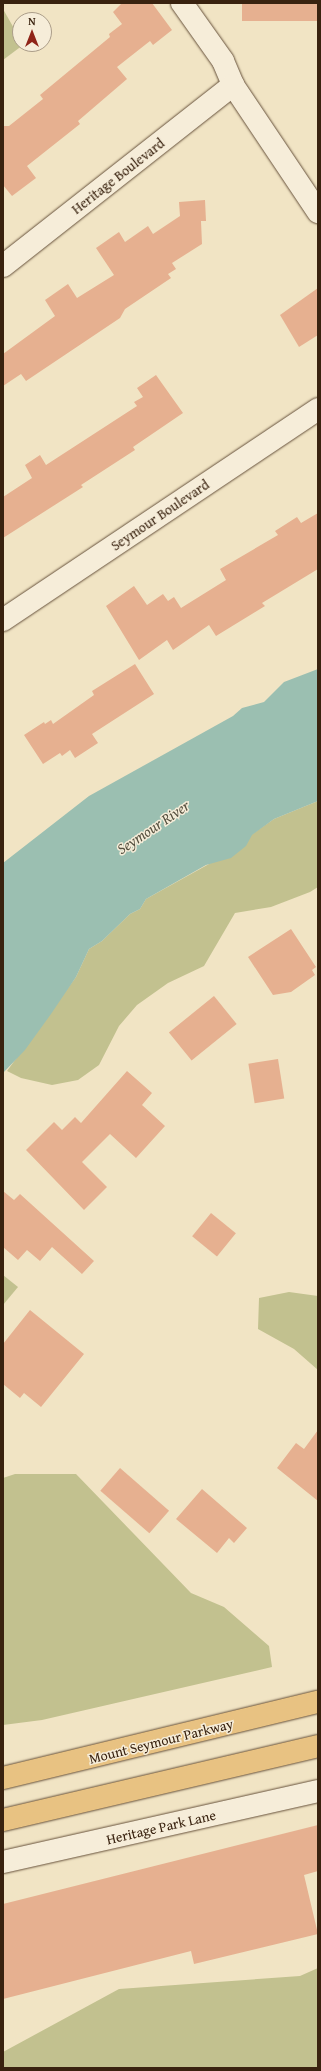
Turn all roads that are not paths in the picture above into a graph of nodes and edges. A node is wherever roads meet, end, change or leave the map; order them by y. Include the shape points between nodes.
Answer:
1 (182, 3) edge
2 (233, 85) junction
3 (318, 212) edge
4 (3, 266) edge
5 (318, 410) edge
6 (3, 620) edge
7 (318, 1702) edge
8 (318, 1746) edge
9 (3, 1778) edge
10 (318, 1791) edge
11 (3, 1820) edge
12 (3, 1862) edge

1 - 2 street via 224,61
2 - 3 street
2 - 4 street, Heritage Boulevard
5 - 6 street, Seymour Boulevard
7 - 9 main road, Mount Seymour Parkway
8 - 11 main road
10 - 12 street, Heritage Park Lane

